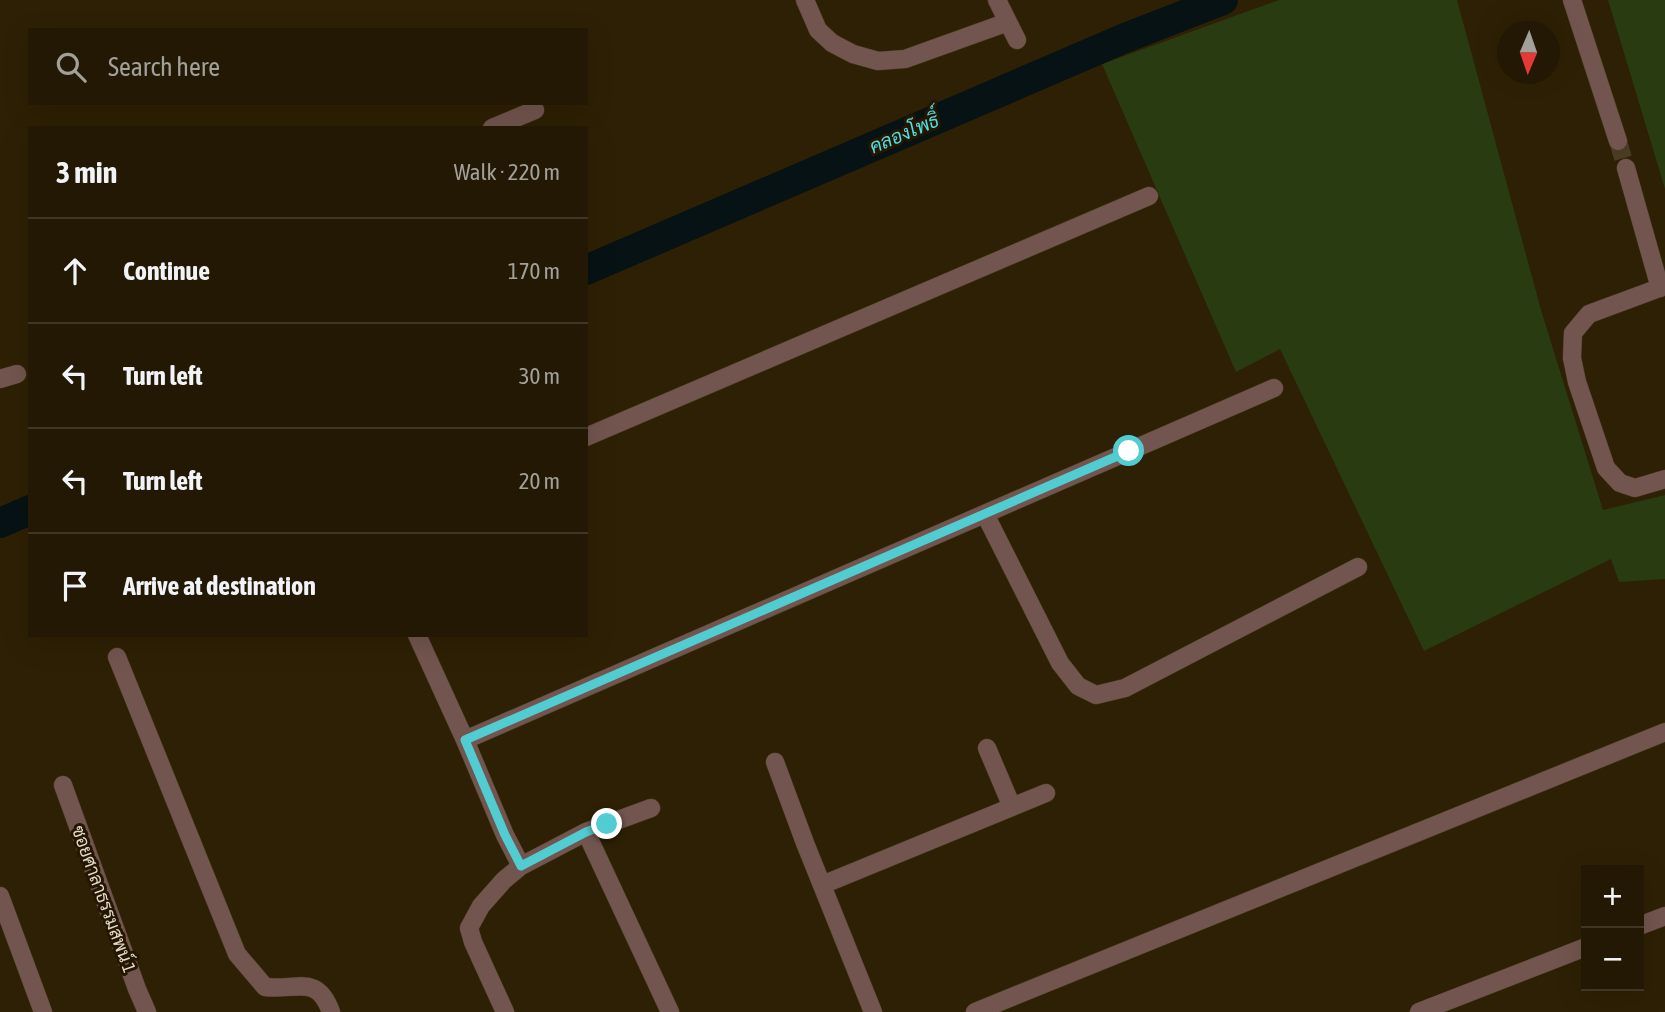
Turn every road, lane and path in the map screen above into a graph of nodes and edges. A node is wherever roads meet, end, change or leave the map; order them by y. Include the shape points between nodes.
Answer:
1 (805, 0) edge
2 (997, 0) edge
3 (1572, 0) edge
4 (1008, 22) junction
5 (1017, 40) dead end
6 (535, 110) dead end
7 (497, 126) edge
8 (1618, 141) tunnel mouth
9 (1626, 168) tunnel mouth
10 (1149, 196) dead end
11 (1662, 287) edge
12 (1274, 388) dead end
13 (588, 437) edge
14 (1665, 479) edge
15 (985, 514) junction
16 (1358, 567) dead end
17 (418, 637) edge
18 (117, 657) dead end
19 (1665, 732) edge
20 (465, 740) junction
21 (987, 748) dead end
22 (775, 762) dead end
23 (63, 785) dead end
24 (1046, 793) dead end
25 (1012, 807) junction
26 (651, 808) dead end
27 (586, 832) junction
28 (521, 866) junction
29 (822, 885) junction
30 (0, 896) edge
31 (1665, 916) edge
32 (1644, 924) edge
33 (1581, 949) edge
34 (43, 1012) edge
35 (147, 1012) edge
36 (331, 1012) edge
37 (505, 1012) edge
38 (670, 1012) edge
39 (873, 1012) edge
40 (975, 1012) edge
41 (1419, 1012) edge

1 - 4 street via 818,30 832,43 878,61 905,58
2 - 4 street
3 - 8 street
4 - 5 street
6 - 7 street
9 - 11 street
10 - 13 street
11 - 14 street via 1589,314 1573,332 1572,358 1606,468 1620,483 1635,488
12 - 15 street
15 - 16 street via 1060,663 1078,685 1096,695 1125,688
15 - 20 street
17 - 20 street
18 - 36 street via 237,954 265,987 307,985 319,991
19 - 40 street
20 - 28 street
21 - 25 street
22 - 29 street
23 - 35 street, ซอยศาลาธรรมสพน์ 1
24 - 25 street
25 - 29 street
26 - 27 street
27 - 28 street
27 - 38 street
28 - 37 street via 481,906 470,928
29 - 39 street
30 - 34 street
31 - 32 street
33 - 41 street

